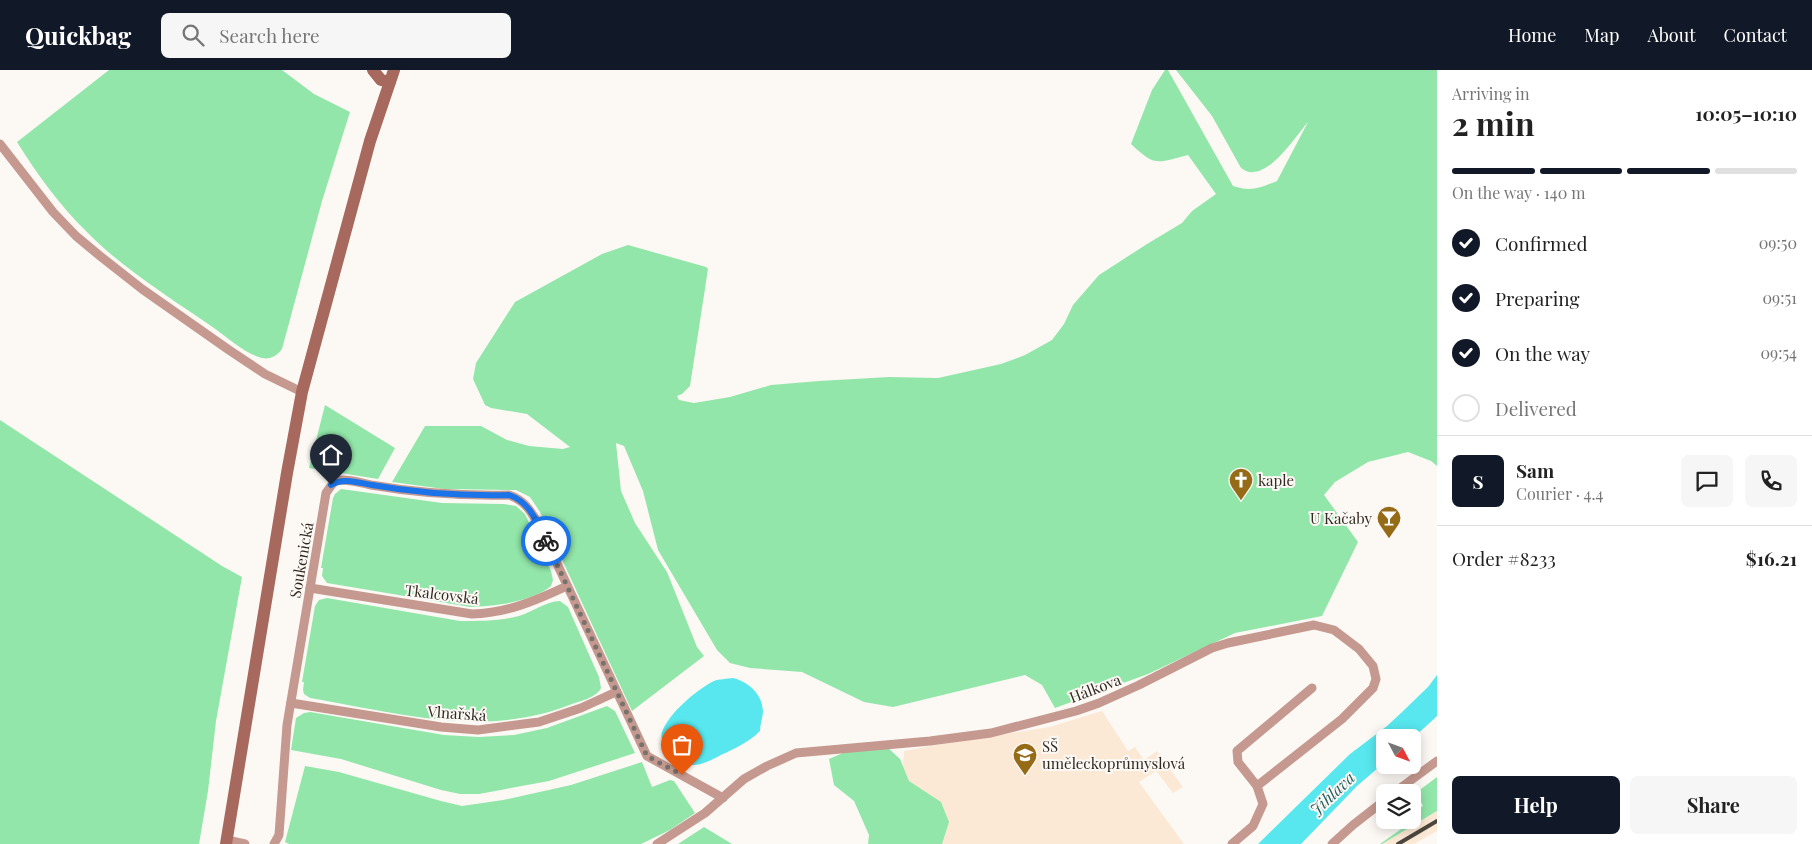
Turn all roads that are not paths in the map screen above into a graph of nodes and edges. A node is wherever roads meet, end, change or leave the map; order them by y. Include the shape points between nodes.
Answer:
1 (373, 70) edge
2 (392, 76) edge
3 (0, 144) edge
4 (302, 392) junction
5 (567, 586) junction
6 (310, 588) junction
7 (1312, 688) dead end
8 (616, 692) junction
9 (291, 703) junction
10 (1437, 761) edge
11 (1406, 784) edge
12 (1258, 786) junction
13 (723, 798) junction
14 (1376, 807) edge
15 (227, 842) edge
16 (245, 844) edge
17 (274, 844) edge
18 (658, 844) edge
19 (1232, 844) edge
20 (1332, 844) edge

1 - 2 main road via 381,80
2 - 4 main road via 370,141
3 - 4 street via 54,212 100,256 229,350 265,374
4 - 15 main road
5 - 6 street, Tkalcovská via 516,608 472,614
5 - 6 street, Soukenická via 538,524 518,498 509,495 443,495 346,480 337,481 326,492
5 - 8 street, Soukenická
6 - 9 street, Soukenická
7 - 12 street via 1237,751 1238,762
8 - 9 street, Vlnařská via 539,722 478,730
8 - 13 street, Soukenická via 647,756
9 - 17 street, Soukenická via 279,835
10 - 11 street
12 - 13 street, Hálkova via 1342,719 1373,688 1376,679 1373,666 1334,630 1302,626 1228,643 1099,703 991,733 796,753 744,779
12 - 19 street via 1263,804 1258,816 1249,831
13 - 18 street, Hálkova via 688,826
14 - 20 street
15 - 16 street

